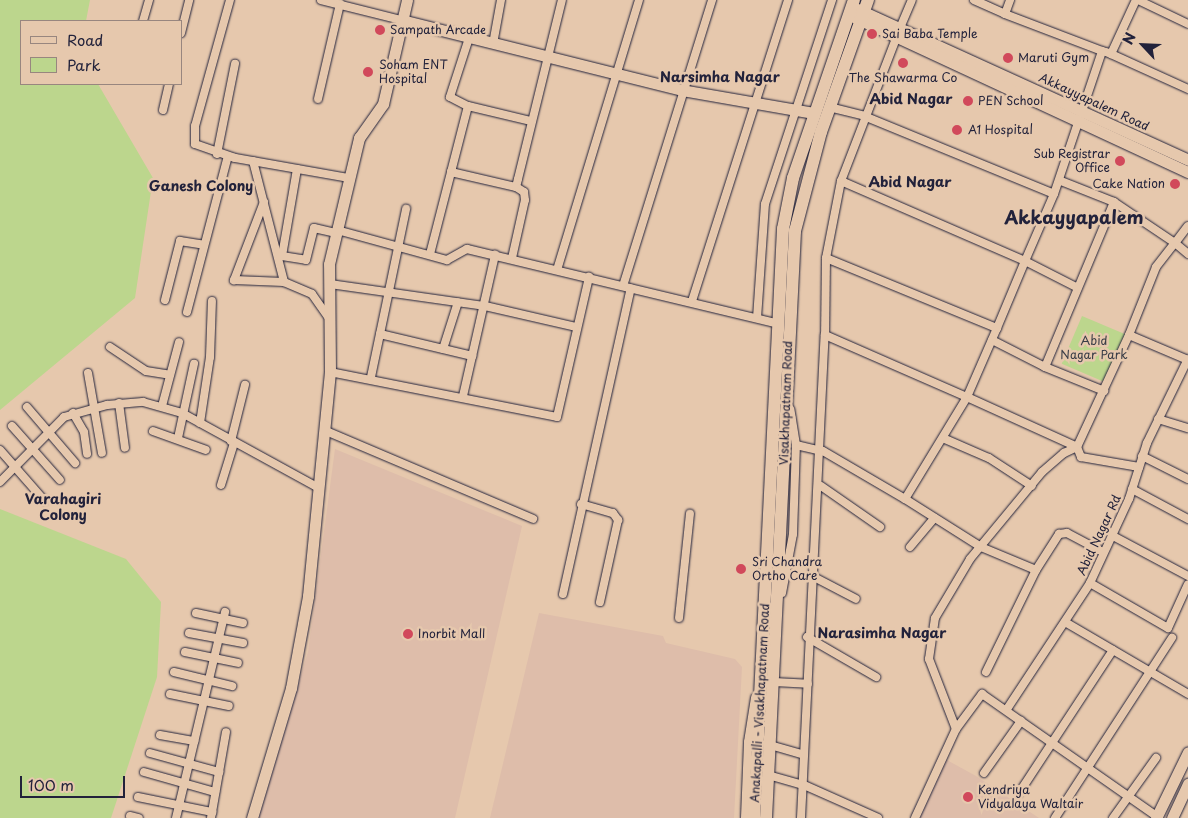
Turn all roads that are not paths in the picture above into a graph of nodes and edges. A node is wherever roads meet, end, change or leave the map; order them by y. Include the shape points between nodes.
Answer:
1 (149, 0) edge
2 (189, 0) edge
3 (230, 0) edge
4 (321, 0) edge
5 (407, 0) edge
6 (502, 0) edge
7 (562, 0) edge
8 (640, 0) edge
9 (712, 0) edge
10 (788, 0) edge
11 (832, 0) edge
12 (912, 0) edge
13 (974, 0) edge
14 (1010, 0) edge
15 (1137, 0) edge
16 (340, 4) junction
17 (858, 9) edge
18 (1005, 14) junction
19 (143, 20) edge
20 (405, 21) junction
21 (1188, 24) edge
22 (182, 29) edge
23 (898, 32) junction
24 (469, 38) junction
25 (493, 44) junction
26 (1102, 51) junction
27 (1111, 54) junction
28 (548, 56) junction
29 (235, 64) dead end
30 (616, 75) junction
31 (169, 85) edge
32 (1188, 89) edge
33 (682, 90) junction
34 (318, 99) dead end
35 (755, 103) junction
36 (468, 106) junction
37 (829, 107) junction
38 (163, 110) dead end
39 (796, 110) junction
40 (814, 113) junction
41 (1079, 115) junction
42 (864, 116) junction
43 (531, 121) junction
44 (217, 154) junction
45 (228, 156) junction
46 (1188, 160) edge
47 (253, 161) junction
48 (297, 169) junction
49 (451, 172) junction
50 (1188, 172) edge
51 (348, 178) junction
52 (841, 181) junction
53 (1061, 181) junction
54 (516, 187) junction
55 (1054, 194) junction
56 (264, 202) junction
57 (1114, 202) junction
58 (406, 209) dead end
59 (1188, 226) edge
60 (337, 231) junction
61 (1175, 243) junction
62 (204, 245) junction
63 (400, 248) junction
64 (430, 254) junction
65 (1188, 254) edge
66 (496, 255) junction
67 (512, 258) junction
68 (826, 258) junction
69 (1026, 260) junction
70 (557, 270) junction
71 (590, 277) junction
72 (284, 282) junction
73 (330, 284) junction
74 (627, 287) junction
75 (1078, 288) junction
76 (390, 295) junction
77 (164, 300) dead end
78 (212, 301) dead end
79 (692, 301) junction
80 (458, 302) junction
81 (485, 306) junction
82 (187, 312) dead end
83 (757, 318) junction
84 (332, 322) junction
85 (776, 322) junction
86 (576, 327) junction
87 (997, 328) junction
88 (380, 334) junction
89 (1129, 334) junction
90 (825, 335) junction
91 (992, 340) junction
92 (179, 342) dead end
93 (110, 347) dead end
94 (443, 349) junction
95 (472, 356) junction
96 (1188, 360) edge
97 (194, 364) dead end
98 (1045, 367) junction
99 (330, 372) junction
100 (88, 373) dead end
101 (170, 375) junction
102 (371, 378) junction
103 (246, 385) dead end
104 (786, 388) junction
105 (1104, 391) junction
106 (464, 396) junction
107 (968, 397) junction
108 (119, 403) junction
109 (162, 406) junction
110 (27, 407) dead end
111 (95, 408) junction
112 (73, 413) junction
113 (185, 415) junction
114 (1158, 419) junction
115 (200, 423) junction
116 (12, 426) dead end
117 (1188, 428) edge
118 (50, 431) junction
119 (153, 431) dead end
120 (326, 431) junction
121 (178, 438) junction
122 (945, 439) junction
123 (232, 442) junction
124 (796, 445) junction
125 (125, 448) dead end
126 (1077, 448) junction
127 (32, 449) junction
128 (0, 450) edge
129 (206, 450) dead end
130 (822, 452) junction
131 (102, 453) dead end
132 (87, 454) dead end
133 (1142, 456) junction
134 (75, 462) dead end
135 (15, 466) junction
136 (1139, 467) junction
137 (1188, 479) edge
138 (60, 480) dead end
139 (0, 482) edge
140 (220, 485) dead end
141 (821, 486) junction
142 (1032, 486) junction
143 (319, 488) junction
144 (1132, 489) junction
145 (905, 499) junction
146 (44, 500) dead end
147 (582, 504) junction
148 (690, 514) dead end
149 (934, 518) junction
150 (533, 519) dead end
151 (1188, 519) edge
152 (880, 527) dead end
153 (1113, 536) junction
154 (910, 547) dead end
155 (981, 547) junction
156 (1102, 552) junction
157 (1036, 570) junction
158 (1188, 576) edge
159 (814, 577) junction
160 (1090, 583) junction
161 (1188, 584) edge
162 (563, 594) dead end
163 (856, 599) dead end
164 (600, 602) dead end
165 (778, 612) junction
166 (196, 613) dead end
167 (224, 615) junction
168 (678, 618) dead end
169 (1065, 622) junction
170 (243, 623) dead end
171 (189, 634) dead end
172 (807, 637) junction
173 (219, 638) junction
174 (1172, 638) dead end
175 (243, 643) dead end
176 (1113, 650) junction
177 (185, 652) dead end
178 (214, 658) junction
179 (238, 663) dead end
180 (174, 672) dead end
181 (761, 672) junction
182 (986, 672) dead end
183 (1151, 673) junction
184 (876, 677) dead end
185 (208, 680) junction
186 (774, 682) junction
187 (808, 684) junction
188 (232, 686) dead end
189 (170, 694) dead end
190 (1188, 694) edge
191 (204, 700) junction
192 (229, 706) dead end
193 (1007, 709) junction
194 (1021, 721) junction
195 (956, 728) junction
196 (226, 732) dead end
197 (160, 735) dead end
198 (194, 740) junction
199 (1052, 743) junction
200 (770, 744) junction
201 (1188, 752) edge
202 (150, 753) dead end
203 (802, 754) junction
204 (1156, 758) dead end
205 (189, 763) junction
206 (1088, 769) junction
207 (144, 772) dead end
208 (219, 772) junction
209 (984, 773) dead end
210 (768, 775) junction
211 (185, 783) junction
212 (801, 784) junction
213 (1188, 784) edge
214 (216, 792) junction
215 (1019, 793) dead end
216 (1129, 796) junction
217 (138, 797) dead end
218 (180, 805) junction
219 (211, 815) edge
220 (130, 816) dead end
221 (139, 818) edge
222 (176, 818) edge
223 (252, 818) edge
224 (746, 818) edge
225 (754, 818) edge
226 (766, 818) edge
227 (801, 818) edge
228 (878, 818) edge
229 (915, 818) edge
230 (1055, 818) edge
231 (1113, 818) edge
232 (1157, 818) edge
233 (1172, 818) edge

1 - 19 street
2 - 22 street
3 - 44 street via 193,137 202,149
4 - 16 street
5 - 20 main road
6 - 25 street
7 - 28 street
8 - 30 street
9 - 33 street
10 - 35 street
11 - 39 street
12 - 23 street
13 - 18 street
14 - 18 street
15 - 21 street
15 - 27 street
16 - 20 street
16 - 34 street
17 - 23 main road, Akkayyapalem Road
17 - 37 main road, Visakhapatnam Road
17 - 40 main road, Anakapalli - Visakhapatnam Road
18 - 26 street
20 - 24 main road
20 - 51 main road via 383,104 364,128
23 - 41 main road, Akkayyapalem Road
23 - 42 street
24 - 25 main road
24 - 36 street via 450,93 453,100
25 - 28 main road
26 - 27 street
26 - 41 street
27 - 32 street
28 - 30 main road
28 - 43 street
29 - 44 street
30 - 33 main road
30 - 70 street
31 - 38 street
33 - 35 main road
33 - 74 street
35 - 39 main road
35 - 79 street
36 - 43 street
36 - 49 street
37 - 42 street
37 - 104 main road, Visakhapatnam Road via 796,231
39 - 40 main road
39 - 83 street via 765,204
40 - 85 main road, Anakapalli - Visakhapatnam Road via 783,229
41 - 46 main road, Akkayyapalem Road
41 - 50 main road
41 - 53 street
42 - 52 street
42 - 55 street
43 - 54 street
44 - 45 street
45 - 47 street
45 - 62 street
47 - 48 street
47 - 56 street
48 - 51 street
48 - 60 street via 282,256 306,260 314,228
49 - 54 street
49 - 64 street
51 - 60 main road
52 - 68 street
52 - 69 street
53 - 55 street
53 - 57 street
54 - 67 street via 524,192 525,200
55 - 69 street
56 - 72 street
56 - 72 street via 234,280
57 - 61 street
57 - 75 street
58 - 63 street
59 - 61 street
60 - 63 street
60 - 73 main road via 329,264
61 - 65 street
61 - 89 street via 1156,267
62 - 77 street via 180,241
62 - 82 street
63 - 64 street
63 - 76 street
64 - 66 street via 453,260 467,249
66 - 67 street
66 - 81 street
67 - 70 street
68 - 87 street
68 - 90 street
69 - 75 street
69 - 87 street
70 - 71 street
71 - 74 street
71 - 86 street
72 - 84 street via 312,294
73 - 76 street
73 - 84 main road
74 - 79 street
74 - 147 street
75 - 98 street
76 - 80 street
76 - 88 street
78 - 115 street via 209,363
79 - 83 street
80 - 81 street
80 - 94 street
81 - 86 street
81 - 95 street
83 - 85 street
84 - 99 main road
85 - 181 main road, Anakapalli - Visakhapatnam Road
86 - 106 street via 557,417
87 - 91 street
88 - 94 street
88 - 102 street
89 - 96 street
89 - 105 street
90 - 107 street
90 - 130 street
91 - 98 street
91 - 107 street
92 - 101 street
93 - 101 street via 146,371
94 - 95 street
95 - 106 street
96 - 114 street, Abid Nagar Rd
97 - 113 street
98 - 105 street
99 - 102 street
99 - 120 main road
100 - 111 street
101 - 109 street
102 - 106 street
103 - 123 street
104 - 124 street
104 - 165 main road, Visakhapatnam Road
105 - 126 street
107 - 122 street
107 - 126 street
108 - 109 street
108 - 111 street
108 - 125 street
109 - 113 street
110 - 118 street
111 - 112 street
111 - 131 street
112 - 118 street
112 - 132 street via 84,432
113 - 115 street
113 - 121 street
114 - 117 street
114 - 133 street, Abid Nagar Rd
115 - 123 street
116 - 127 street
118 - 127 street
118 - 134 street
119 - 121 street
120 - 143 main road
120 - 150 street
121 - 129 street
122 - 142 street via 989,458
122 - 145 street
123 - 140 street
123 - 143 street
124 - 130 street
124 - 165 street via 793,534
126 - 136 street via 1081,457
126 - 142 street via 1051,462
127 - 135 street
127 - 138 street
128 - 135 street
130 - 141 street
130 - 145 street
133 - 136 street, Abid Nagar Rd
133 - 137 street
135 - 139 street
135 - 146 street
136 - 144 street, Abid Nagar Rd
141 - 152 street
141 - 159 street
142 - 155 street
143 - 223 main road via 308,596 291,688
144 - 151 street
144 - 153 street, Abid Nagar Rd
145 - 149 street
147 - 162 street
147 - 164 street via 613,513 618,520
148 - 168 street
149 - 154 street
149 - 155 street
153 - 156 street, Abid Nagar Rd
153 - 158 street
155 - 157 street
155 - 195 street via 939,610 932,632 931,669
156 - 157 street via 1063,532
156 - 160 street, Abid Nagar Rd
157 - 182 street
159 - 163 street
159 - 172 street
160 - 161 street via 1168,628
160 - 169 street, Abid Nagar Rd
165 - 186 main road, Visakhapatnam Road
166 - 167 street
167 - 170 street
167 - 173 street
169 - 176 street
169 - 193 street, Abid Nagar Rd
171 - 173 street
172 - 184 street
172 - 187 street
173 - 175 street
173 - 178 street
174 - 183 street
176 - 183 street
176 - 199 street
177 - 178 street
178 - 179 street
178 - 185 street
180 - 185 street
181 - 224 street via 748,742
181 - 225 main road, Anakapalli - Visakhapatnam Road
183 - 190 street
183 - 206 street
185 - 188 street
185 - 191 street
186 - 187 street
186 - 200 main road, Visakhapatnam Road
187 - 203 street
189 - 191 street
191 - 192 street
191 - 198 street
193 - 194 street
193 - 195 street via 982,694
194 - 199 street
194 - 209 street
195 - 229 street
196 - 208 street
197 - 198 street
198 - 205 street
199 - 206 street
199 - 215 street
200 - 203 street
200 - 210 main road, Visakhapatnam Road
201 - 232 main road
202 - 205 street
203 - 212 street
204 - 216 street
205 - 208 street
205 - 211 street
206 - 216 street
206 - 230 street
207 - 211 street
208 - 214 street
210 - 212 street
210 - 226 main road, Visakhapatnam Road
211 - 214 street
211 - 218 street
212 - 227 street
212 - 228 street
213 - 233 main road
214 - 219 street
216 - 231 street
216 - 232 street
217 - 218 street
218 - 219 street
218 - 222 street
220 - 221 street

